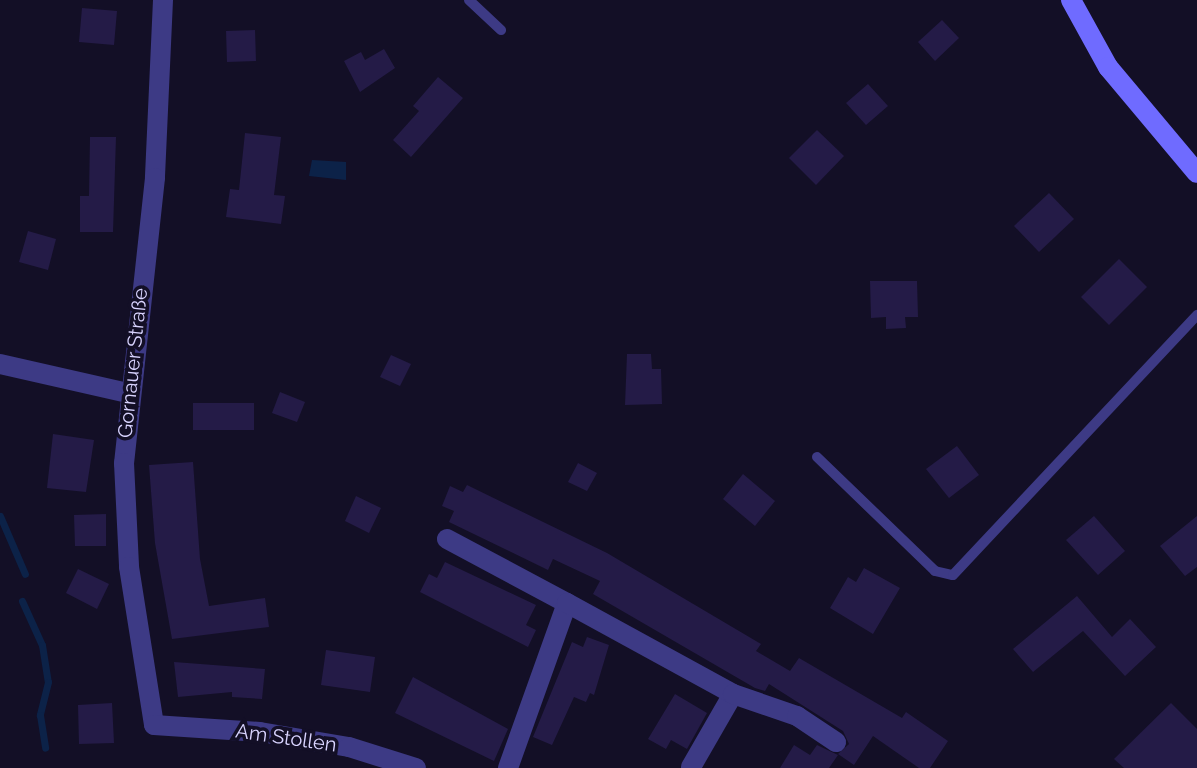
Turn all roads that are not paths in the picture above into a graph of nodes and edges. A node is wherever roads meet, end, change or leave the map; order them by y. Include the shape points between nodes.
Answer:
1 (163, 0) edge
2 (469, 0) edge
3 (1071, 0) edge
4 (501, 30) dead end
5 (1197, 173) edge
6 (1197, 315) edge
7 (0, 364) edge
8 (128, 393) junction
9 (817, 457) dead end
10 (447, 539) dead end
11 (567, 603) junction
12 (733, 694) junction
13 (154, 725) joint
14 (836, 742) dead end
15 (691, 767) edge
16 (416, 768) edge
17 (508, 768) edge

1 - 8 street, Gornauer Straße via 155,178
2 - 4 lane
3 - 5 main road via 1108,67
6 - 9 lane via 953,575 935,571
7 - 8 street
8 - 13 street, Gornauer Straße via 124,463 129,567
10 - 11 street
11 - 12 street
11 - 17 street
12 - 14 street via 797,716
12 - 15 street
13 - 16 street, Am Stollen via 260,732 334,744

